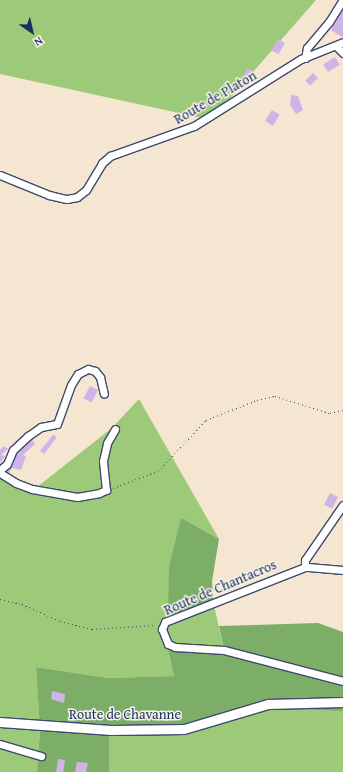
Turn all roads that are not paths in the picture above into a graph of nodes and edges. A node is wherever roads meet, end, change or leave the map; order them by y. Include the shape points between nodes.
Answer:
1 (343, 0) edge
2 (340, 44) edge
3 (343, 53) edge
4 (305, 58) junction
5 (0, 174) edge
6 (104, 394) dead end
7 (115, 429) dead end
8 (0, 472) edge
9 (343, 505) edge
10 (305, 567) junction
11 (343, 570) edge
12 (343, 681) edge
13 (343, 702) edge
14 (0, 722) edge
15 (0, 744) edge
16 (41, 756) dead end

1 - 4 street via 307,48
2 - 3 street
2 - 4 street, Route de Platon
4 - 5 street, Route de Platon via 194,126 110,156 102,163 86,190 72,199 34,190
6 - 8 street via 100,377 95,371 88,369 78,374 71,385 57,424 41,427 28,436 13,450
7 - 8 street via 107,443 103,461 106,490 90,496 77,497 32,489 16,483
9 - 10 street via 305,560
10 - 11 street, Route de Chantacros
10 - 12 street, Route de Chantacros via 165,622 162,626 164,638 175,648 224,650
13 - 14 main road, Route de Chavanne via 268,704 184,729 111,730
15 - 16 street

